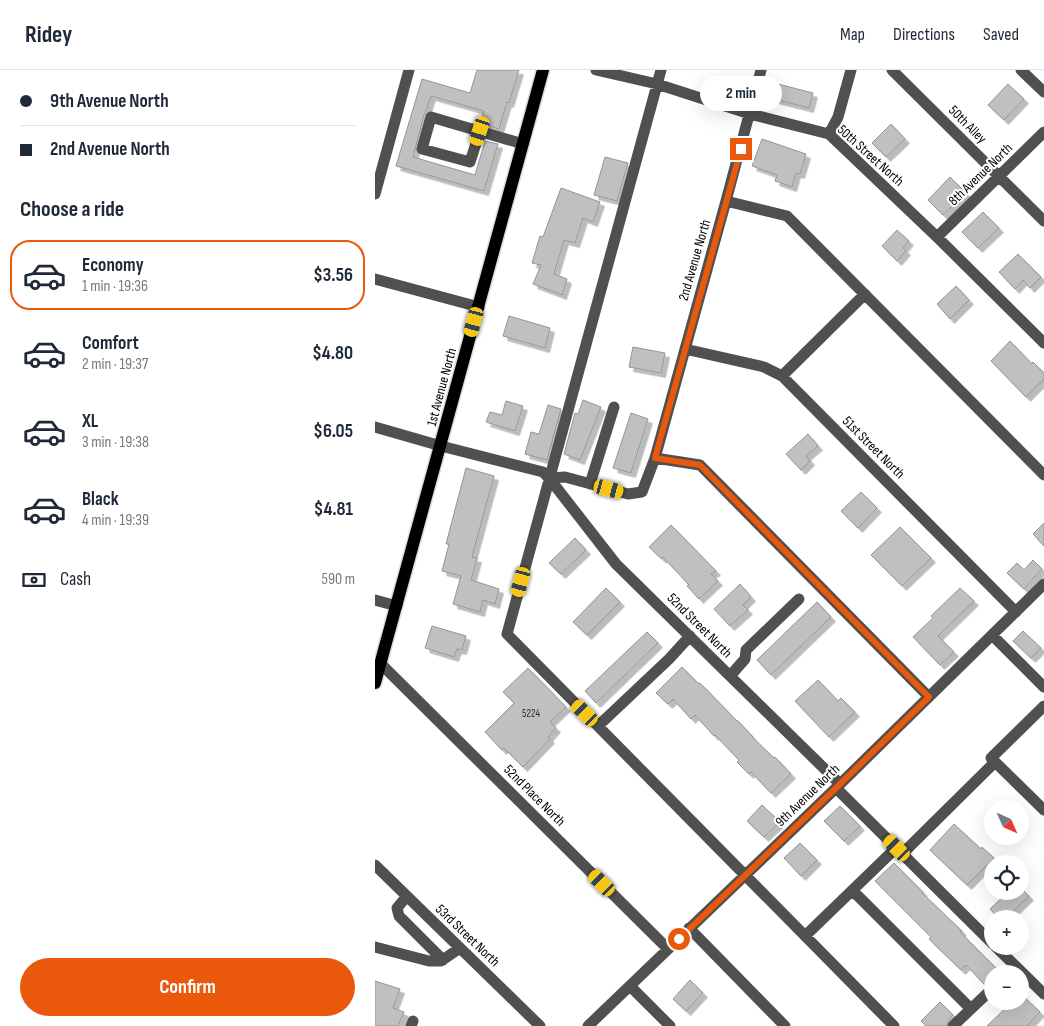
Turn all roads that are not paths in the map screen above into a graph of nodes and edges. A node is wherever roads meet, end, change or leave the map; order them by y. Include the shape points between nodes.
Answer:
1 (409, 70) edge
2 (543, 70) edge
3 (596, 70) edge
4 (661, 70) edge
5 (761, 70) edge
6 (851, 70) edge
7 (892, 70) edge
8 (1021, 70) edge
9 (657, 84) junction
10 (1044, 92) edge
11 (750, 114) junction
12 (480, 131) junction
13 (1044, 132) edge
14 (829, 134) junction
15 (523, 144) junction
16 (999, 176) junction
17 (375, 194) edge
18 (727, 201) junction
19 (1044, 221) edge
20 (937, 237) junction
21 (375, 279) edge
22 (865, 294) junction
23 (479, 307) junction
24 (1044, 343) edge
25 (685, 349) junction
26 (783, 376) junction
27 (614, 407) dead end
28 (375, 427) edge
29 (441, 446) junction
30 (655, 458) junction
31 (1044, 475) edge
32 (549, 478) junction
33 (590, 484) junction
34 (1044, 584) edge
35 (799, 599) dead end
36 (375, 600) edge
37 (397, 606) junction
38 (1016, 612) junction
39 (992, 635) junction
40 (690, 636) junction
41 (381, 663) junction
42 (730, 676) junction
43 (375, 683) edge
44 (1044, 687) edge
45 (929, 697) junction
46 (1044, 706) edge
47 (598, 726) junction
48 (995, 762) junction
49 (838, 786) junction
50 (1044, 810) edge
51 (899, 851) junction
52 (375, 865) edge
53 (745, 875) junction
54 (853, 891) junction
55 (407, 896) junction
56 (689, 928) junction
57 (984, 935) edge
58 (805, 936) junction
59 (375, 947) edge
60 (460, 948) junction
61 (668, 949) junction
62 (443, 960) junction
63 (1029, 983) edge
64 (630, 986) junction
65 (1044, 994) edge
66 (984, 997) edge
67 (971, 1009) junction
68 (540, 1026) edge
69 (588, 1026) edge
70 (669, 1026) edge
71 (785, 1026) edge
72 (894, 1026) edge
73 (953, 1026) edge

1 - 17 street
2 - 15 main road, 1st Avenue North
3 - 9 street, 50th Street North
4 - 9 street
5 - 11 street, 2nd Avenue North
6 - 14 street via 838,117
7 - 16 street, 50th Alley
8 - 10 street
9 - 11 street, 50th Street North
9 - 32 street
11 - 14 street, 50th Street North
11 - 18 street, 2nd Avenue North
12 - 12 street via 431,117 421,149 470,162
12 - 15 street
13 - 16 street, 8th Avenue North
14 - 20 street, 50th Street North
15 - 23 main road, 1st Avenue North
16 - 19 street, 50th Alley
16 - 20 street, 8th Avenue North
18 - 22 street via 787,216
18 - 25 street, 2nd Avenue North
20 - 24 street, 50th Street North
21 - 23 street
22 - 26 street
22 - 31 street
23 - 29 main road, 1st Avenue North
25 - 26 street, 51st Street North via 764,366
25 - 30 street, 2nd Avenue North
26 - 38 street, 51st Street North
27 - 33 street
28 - 29 street, 52nd Street North
29 - 32 street, 52nd Street North via 543,472
29 - 37 main road, 1st Avenue North
30 - 33 street, 52nd Street North via 642,492 627,494
30 - 45 street via 700,465
32 - 33 street, 52nd Street North via 565,477
32 - 40 street, 52nd Street North via 616,564
32 - 47 street via 507,634
34 - 38 street, 9th Avenue North
35 - 42 street via 746,650 745,660
36 - 37 street
37 - 41 main road, 1st Avenue North
38 - 39 street, 9th Avenue North
39 - 44 street
39 - 45 street, 9th Avenue North
40 - 42 street, 52nd Street North
40 - 47 street
41 - 43 main road, 1st Avenue North
41 - 61 street, 52nd Place North
42 - 49 street, 52nd Street North
45 - 49 street, 9th Avenue North
46 - 48 street via 991,758
47 - 53 street
48 - 50 street
48 - 51 street
49 - 51 street, 52nd Street North
49 - 53 street, 9th Avenue North
51 - 54 street
51 - 57 street, 52nd Street North
52 - 55 street, 53rd Street North
53 - 56 street, 9th Avenue North
53 - 58 street
54 - 58 street
54 - 67 street
55 - 60 street, 53rd Street North
55 - 62 street via 397,908 399,916
56 - 61 street, 9th Avenue North
56 - 71 street
58 - 72 street
59 - 62 street via 429,961
60 - 62 street
60 - 68 street, 53rd Street North
61 - 64 street, 9th Avenue North
63 - 65 street, 52nd Street North
64 - 69 street, 9th Avenue North
64 - 70 street
66 - 67 street
67 - 73 street

